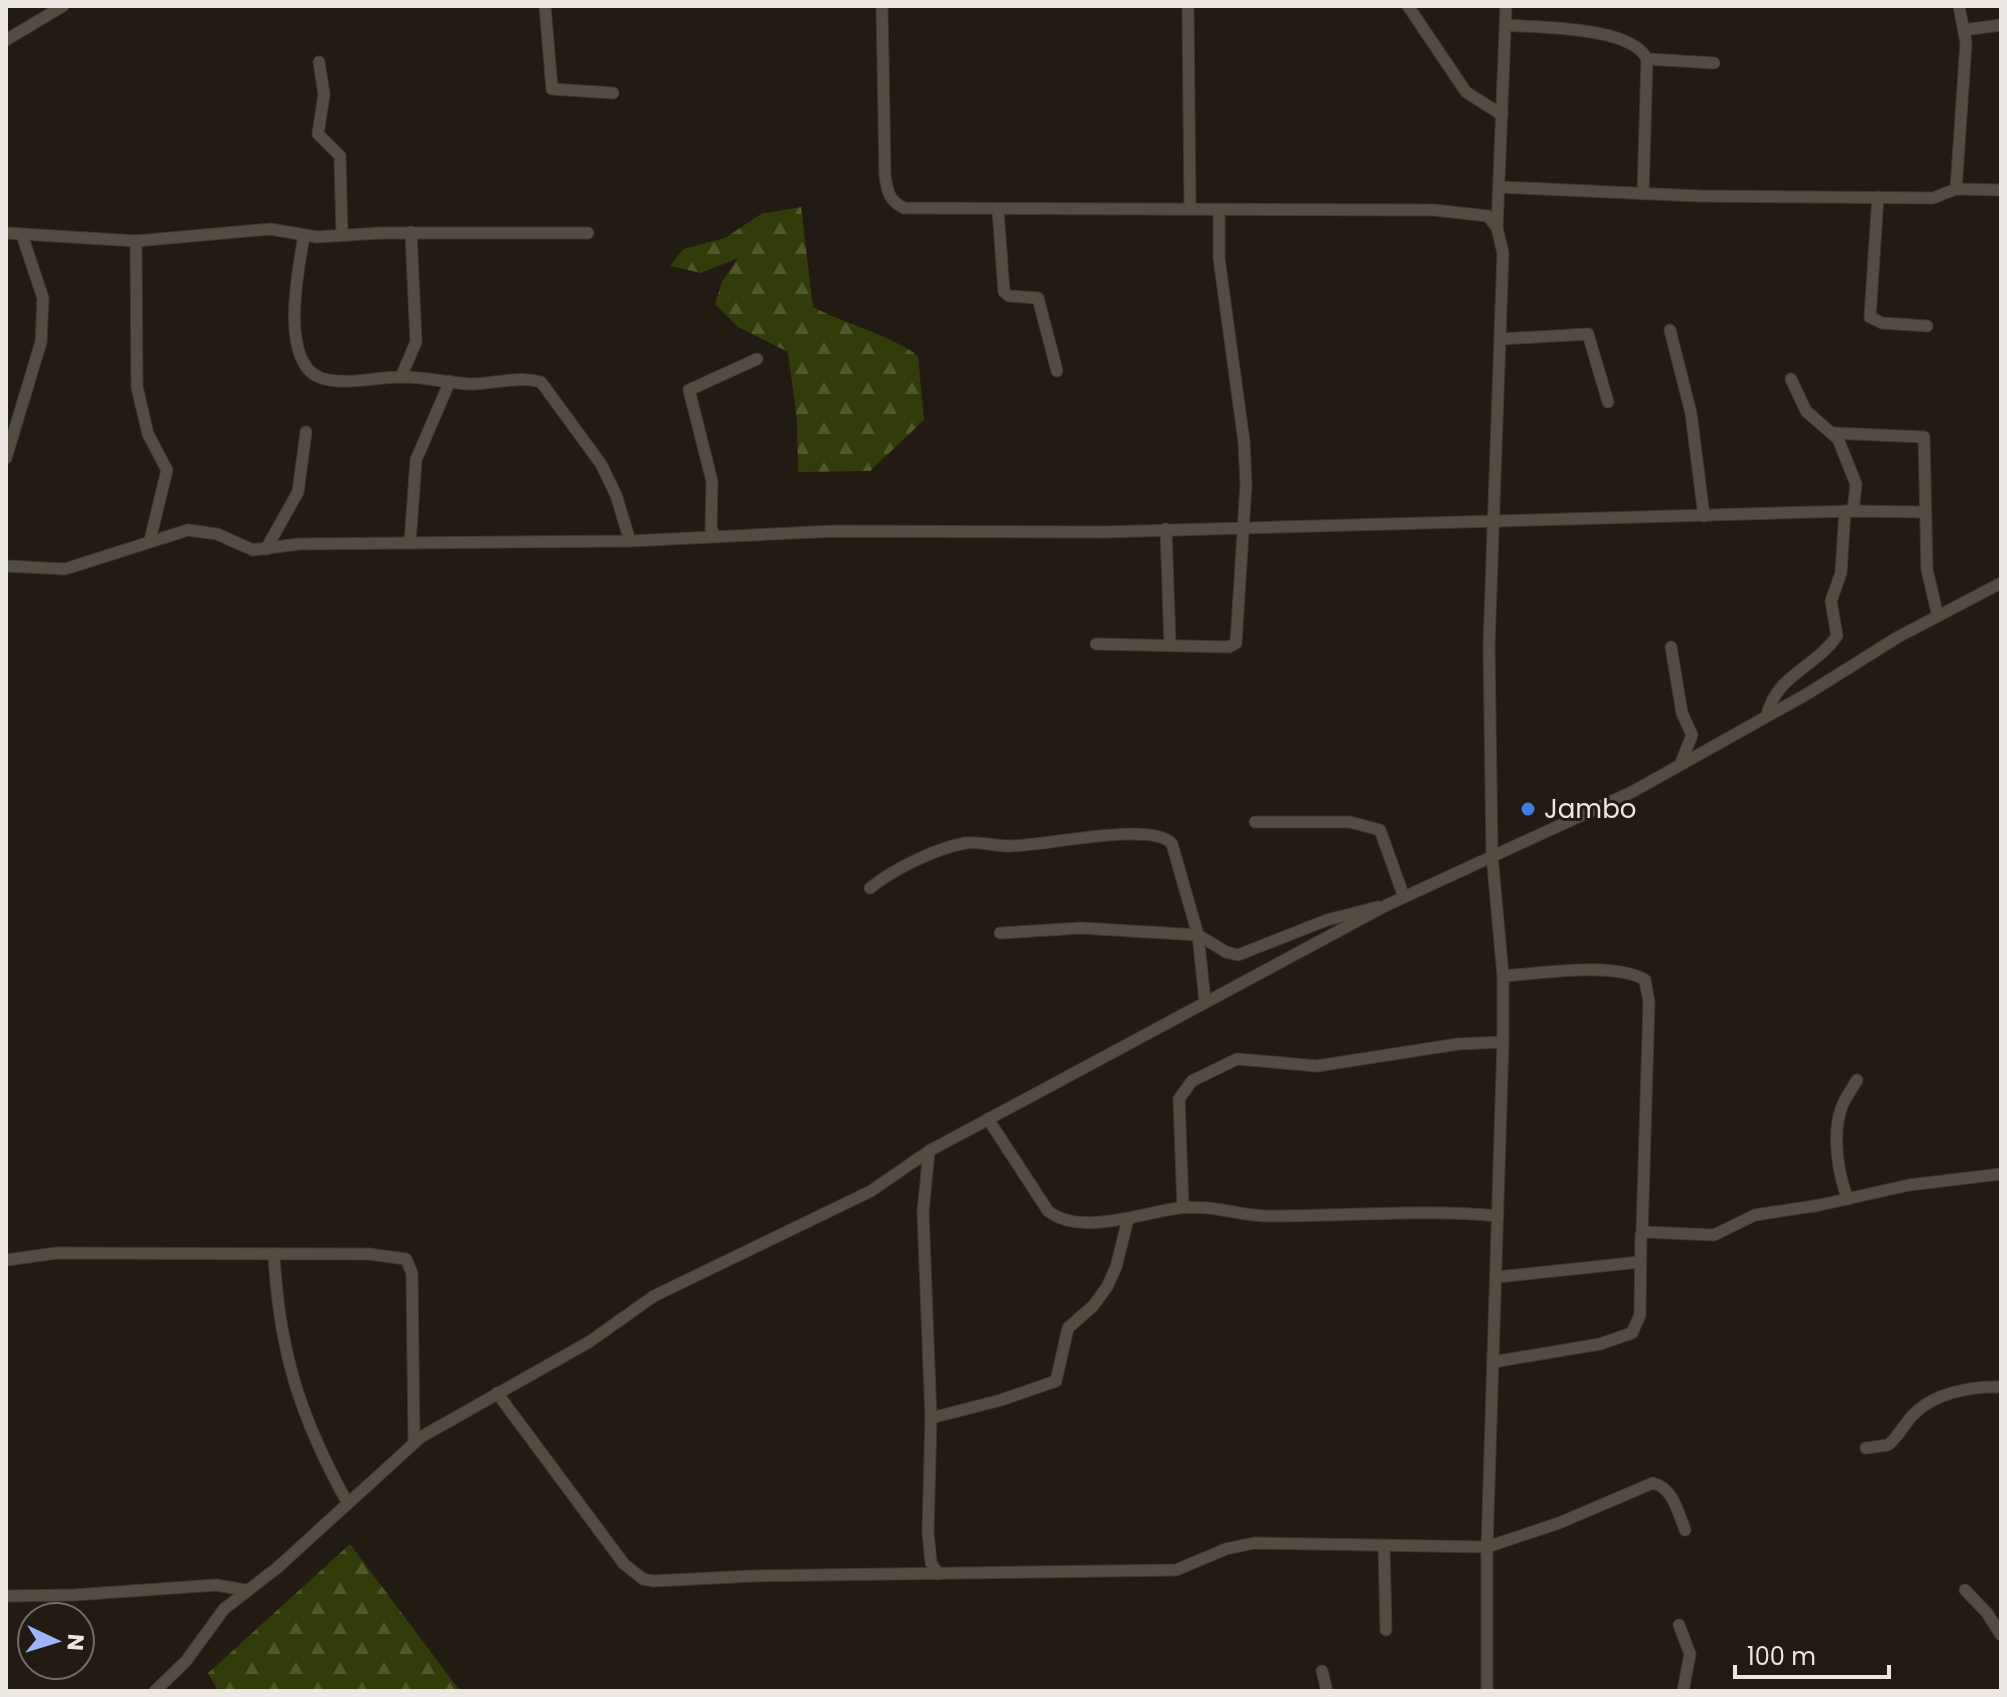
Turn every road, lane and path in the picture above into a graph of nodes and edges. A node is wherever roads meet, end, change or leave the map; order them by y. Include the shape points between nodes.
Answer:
1 (63, 6) edge
2 (545, 6) edge
3 (882, 6) edge
4 (1188, 6) edge
5 (1408, 6) edge
6 (1506, 6) edge
7 (1959, 6) edge
8 (1505, 25) junction
9 (2001, 25) edge
10 (1964, 30) junction
11 (6, 40) edge
12 (1647, 59) junction
13 (319, 62) dead end
14 (1714, 63) dead end
15 (613, 93) dead end
16 (1502, 115) junction
17 (1499, 187) junction
18 (1956, 189) junction
19 (2001, 190) edge
20 (1643, 194) junction
21 (1878, 197) junction
22 (1190, 209) junction
23 (998, 210) junction
24 (1219, 210) junction
25 (1497, 228) junction
26 (411, 232) junction
27 (6, 233) edge
28 (588, 233) dead end
29 (22, 235) junction
30 (342, 235) junction
31 (304, 236) junction
32 (136, 241) junction
33 (1927, 326) dead end
34 (1670, 330) dead end
35 (1500, 339) junction
36 (757, 359) dead end
37 (1057, 371) dead end
38 (401, 377) junction
39 (1791, 379) dead end
40 (450, 381) junction
41 (1608, 402) dead end
42 (306, 432) dead end
43 (1833, 433) junction
44 (6, 458) edge
45 (1849, 511) junction
46 (1923, 512) junction
47 (1704, 516) junction
48 (1493, 522) junction
49 (1243, 526) junction
50 (1166, 529) junction
51 (716, 537) junction
52 (150, 540) junction
53 (630, 541) junction
54 (410, 543) junction
55 (266, 549) junction
56 (6, 566) edge
57 (2001, 583) edge
58 (1938, 616) junction
59 (1096, 644) dead end
60 (1170, 645) junction
61 (1671, 647) dead end
62 (1767, 715) junction
63 (1678, 766) junction
64 (1255, 822) dead end
65 (1492, 855) junction
66 (870, 888) dead end
67 (1404, 897) junction
68 (1387, 905) junction
69 (1000, 933) dead end
70 (1198, 935) junction
71 (1503, 976) junction
72 (1205, 1001) junction
73 (1503, 1042) junction
74 (1857, 1080) dead end
75 (988, 1119) junction
76 (929, 1151) junction
77 (2001, 1174) edge
78 (1848, 1199) junction
79 (1183, 1207) junction
80 (1498, 1216) junction
81 (1128, 1219) junction
82 (1642, 1233) junction
83 (274, 1254) junction
84 (6, 1260) edge
85 (1640, 1262) junction
86 (1497, 1277) junction
87 (1493, 1362) junction
88 (2001, 1387) edge
89 (497, 1393) junction
90 (931, 1418) junction
91 (414, 1442) junction
92 (1866, 1448) dead end
93 (347, 1502) junction
94 (1685, 1530) dead end
95 (1384, 1546) junction
96 (1487, 1547) junction
97 (938, 1574) junction
98 (245, 1590) junction
99 (1965, 1590) dead end
100 (6, 1596) edge
101 (1679, 1625) dead end
102 (1386, 1630) dead end
103 (2001, 1635) edge
104 (1322, 1671) dead end
105 (155, 1691) edge
106 (1327, 1691) edge
107 (1487, 1691) edge
108 (1683, 1691) edge

1 - 11 street
2 - 15 street via 552,89
3 - 23 street via 888,193 894,204
4 - 22 street
5 - 16 street via 1466,92
6 - 8 street
7 - 10 street
8 - 12 street via 1576,29 1626,40
8 - 16 street
9 - 10 street
10 - 18 street
12 - 14 street
12 - 20 street
13 - 30 street via 324,94 318,134 340,156
16 - 17 street
17 - 20 street
17 - 25 street
18 - 19 street
18 - 21 street via 1933,198
20 - 21 street
21 - 33 street via 1870,317 1882,323
22 - 23 street
22 - 24 street
23 - 37 street via 1004,292 1038,298
24 - 25 street via 1463,211 1488,216
24 - 49 street via 1219,258 1244,442
25 - 35 street via 1503,253
26 - 28 street
26 - 30 street
26 - 38 street via 416,342
27 - 29 street
29 - 32 street
29 - 44 street via 43,298 41,342
30 - 31 street
31 - 32 street via 270,229
31 - 38 street via 295,337 305,368 323,379
32 - 52 street via 138,400 167,470
34 - 47 street via 1691,413
35 - 41 street via 1588,334
35 - 48 street
36 - 51 street via 689,390 709,466 711,529
38 - 40 street
39 - 43 street via 1806,411
40 - 53 street via 526,379 546,386 609,478
40 - 54 street via 416,460
42 - 55 street via 298,492
43 - 45 street via 1855,480
43 - 46 street via 1921,435
45 - 46 street
45 - 47 street
45 - 62 street via 1841,573 1831,601 1838,633 1824,655 1781,683
46 - 58 street via 1927,570
47 - 48 street
48 - 49 street
48 - 65 street
49 - 50 street
49 - 60 street via 1236,643
50 - 51 street
50 - 60 street
51 - 53 street
52 - 55 street via 201,530 247,549
52 - 56 street via 65,569
53 - 54 street
54 - 55 street
57 - 58 street
58 - 62 street
59 - 60 street
61 - 63 street via 1682,713 1692,735
62 - 63 street
63 - 65 street
64 - 67 street via 1350,822 1380,830
65 - 67 street
65 - 71 street
66 - 70 street via 882,878 967,843 1009,846 1148,834 1172,844
67 - 68 street
68 - 70 street via 1327,920 1238,955
68 - 72 street
69 - 70 street via 1081,928
70 - 72 street
71 - 73 street
71 - 82 street via 1570,971 1645,980 1649,1002
72 - 75 street
73 - 79 street via 1317,1066 1237,1059 1192,1081 1179,1099
73 - 80 street
74 - 78 street via 1841,1108 1838,1129 1840,1173
75 - 76 street
75 - 81 street via 1053,1215
76 - 89 street via 879,1187 654,1296 589,1342
76 - 90 street via 923,1212
77 - 78 street
78 - 82 street via 1755,1215 1714,1235
79 - 80 street via 1260,1216 1404,1211
79 - 81 street
80 - 86 street
81 - 90 street via 1107,1287 1068,1328 1056,1381
82 - 85 street
83 - 84 street via 57,1253
83 - 91 street via 383,1254 410,1263
83 - 93 street via 288,1368 322,1456
85 - 86 street
85 - 87 street via 1640,1315 1632,1333 1600,1344
86 - 87 street
87 - 96 street
88 - 92 street via 1974,1387 1934,1400 1888,1445
89 - 91 street
89 - 97 street via 624,1564 643,1579
90 - 97 street via 929,1554
91 - 93 street
93 - 98 street via 277,1568
94 - 96 street via 1668,1492 1653,1483
95 - 96 street
95 - 97 street via 1254,1543 1176,1570
95 - 102 street
96 - 107 street
98 - 100 street via 216,1585
98 - 105 street
99 - 103 street
101 - 108 street via 1690,1654
104 - 106 street

